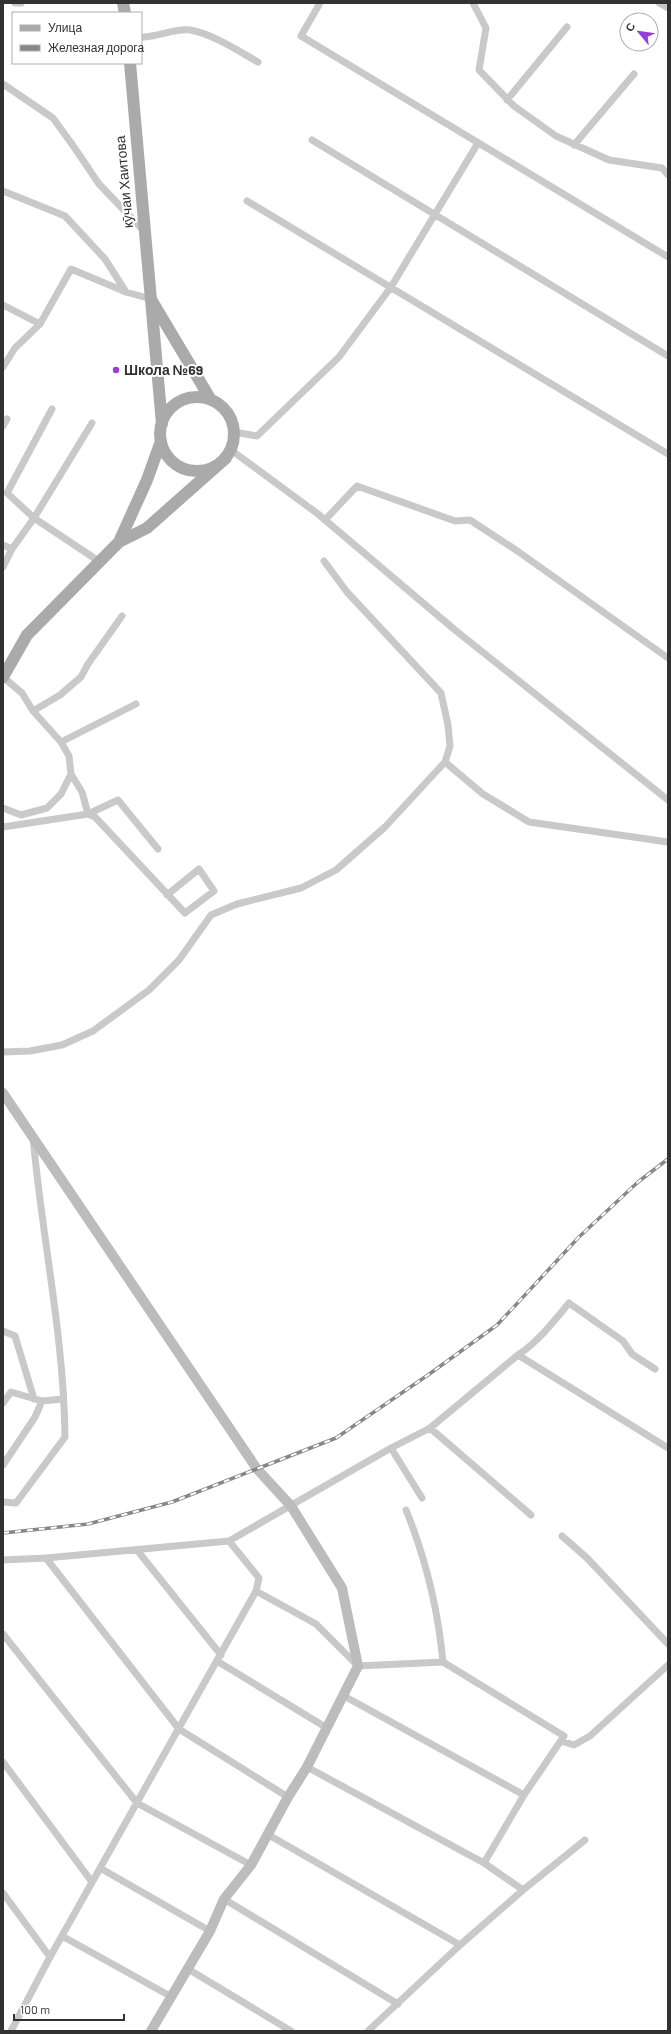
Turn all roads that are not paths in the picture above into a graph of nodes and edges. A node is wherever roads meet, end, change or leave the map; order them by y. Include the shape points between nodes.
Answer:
1 (15, 3) edge
2 (21, 3) edge
3 (320, 3) edge
4 (473, 3) edge
5 (659, 3) edge
6 (668, 8) edge
7 (566, 26) dead end
8 (142, 37) edge
9 (258, 62) dead end
10 (130, 64) edge
11 (634, 74) dead end
12 (3, 84) edge
13 (507, 100) junction
14 (312, 140) dead end
15 (478, 143) junction
16 (574, 145) junction
17 (665, 167) edge
18 (668, 175) edge
19 (3, 191) edge
20 (248, 201) dead end
21 (434, 215) junction
22 (144, 231) junction
23 (668, 257) edge
24 (391, 287) junction
25 (126, 292) junction
26 (151, 298) junction
27 (3, 305) edge
28 (40, 324) junction
29 (668, 356) edge
30 (3, 367) edge
31 (211, 400) junction
32 (52, 409) dead end
33 (92, 423) dead end
34 (162, 424) junction
35 (234, 432) junction
36 (161, 441) junction
37 (228, 454) junction
38 (668, 454) edge
39 (5, 492) edge
40 (34, 518) junction
41 (324, 520) junction
42 (119, 542) junction
43 (3, 545) edge
44 (12, 549) junction
45 (324, 561) dead end
46 (100, 562) junction
47 (3, 567) edge
48 (122, 616) dead end
49 (668, 658) edge
50 (3, 677) edge
51 (136, 704) dead end
52 (33, 711) junction
53 (61, 742) junction
54 (445, 762) junction
55 (71, 774) junction
56 (668, 800) edge
57 (3, 808) edge
58 (88, 814) junction
59 (21, 815) junction
60 (3, 826) edge
61 (668, 842) edge
62 (158, 849) dead end
63 (168, 894) junction
64 (3, 1052) edge
65 (3, 1093) edge
66 (33, 1137) junction
67 (3, 1332) edge
68 (518, 1355) junction
69 (655, 1369) dead end
70 (34, 1399) junction
71 (63, 1399) junction
72 (42, 1401) junction
73 (3, 1403) edge
74 (430, 1428) junction
75 (391, 1448) junction
76 (668, 1448) edge
77 (3, 1465) edge
78 (422, 1498) dead end
79 (3, 1502) edge
80 (291, 1506) junction
81 (406, 1510) dead end
82 (531, 1516) dead end
83 (562, 1536) dead end
84 (230, 1541) junction
85 (137, 1550) junction
86 (46, 1558) junction
87 (3, 1560) edge
88 (256, 1591) junction
89 (3, 1634) edge
90 (668, 1644) edge
91 (219, 1658) junction
92 (443, 1662) junction
93 (668, 1665) edge
94 (358, 1666) junction
95 (344, 1696) junction
96 (327, 1728) junction
97 (179, 1729) junction
98 (561, 1741) junction
99 (3, 1762) edge
100 (307, 1767) junction
101 (524, 1795) junction
102 (288, 1797) junction
103 (137, 1803) junction
104 (267, 1834) junction
105 (585, 1840) dead end
106 (484, 1863) junction
107 (251, 1865) junction
108 (100, 1868) junction
109 (92, 1882) junction
110 (523, 1890) junction
111 (3, 1893) edge
112 (224, 1899) junction
113 (210, 1931) junction
114 (62, 1936) junction
115 (460, 1945) junction
116 (50, 1957) junction
117 (188, 1969) junction
118 (170, 1996) junction
119 (398, 2004) junction
120 (11, 2031) edge
121 (151, 2031) edge
122 (291, 2031) edge
123 (368, 2031) edge

1 - 2 street
3 - 15 street via 301,36
4 - 13 street via 486,28 479,70
5 - 6 street
7 - 13 street
8 - 9 street via 190,30 225,43
10 - 22 main road, кӯчаи Хаитова
11 - 16 street
12 - 22 street via 53,118 99,184
13 - 16 street via 556,136
14 - 21 street
15 - 21 street
15 - 23 street
16 - 17 street via 609,160
17 - 18 street
19 - 25 street via 65,216 105,260
20 - 24 street
21 - 24 street
21 - 29 street
22 - 26 main road, кӯчаи Хаитова
24 - 35 street via 339,357 257,436
24 - 38 street
25 - 26 street
25 - 28 street via 71,269
26 - 31 main road
26 - 34 main road, кӯчаи Хаитова
27 - 28 street
28 - 30 street via 15,348
31 - 34 main road via 199,397 181,402 167,413
31 - 35 main road via 227,413
32 - 39 street
33 - 40 street
34 - 36 main road, кӯчаи Хаитова
35 - 37 main road
36 - 37 main road via 172,462 188,470 206,471 217,466
36 - 42 main road via 147,480
37 - 41 street
37 - 42 main road via 147,528
39 - 40 street
40 - 44 street
40 - 46 street
41 - 49 street via 357,486 455,521 470,520
41 - 56 street via 455,630
42 - 46 main road
43 - 44 street
44 - 47 street
45 - 54 street via 347,592 441,693 450,746
46 - 50 main road via 27,635
48 - 52 street via 81,677 60,695
50 - 52 street via 22,693
51 - 53 street
52 - 53 street
53 - 55 street via 69,756
54 - 61 street via 483,794 529,822
54 - 64 street via 385,827 336,870 301,888 237,904 211,915 179,960 149,990 93,1031 62,1045 30,1051
55 - 58 street via 82,792
55 - 59 street via 61,794 47,808
57 - 59 street
58 - 60 street
58 - 62 street via 118,800
58 - 63 street via 95,817
59 - 60 street
63 - 63 street via 184,913 214,891 199,869
65 - 66 street
66 - 71 street via 60,1343
66 - 80 street via 257,1469
67 - 70 street via 15,1336
68 - 69 street via 543,1334 569,1303 623,1341 632,1354
68 - 74 street
68 - 76 street
70 - 72 street
70 - 73 street via 11,1392
71 - 72 street
71 - 79 street via 65,1437 16,1503
72 - 77 street via 35,1417
74 - 75 street
74 - 82 street
75 - 78 street
75 - 80 street
80 - 84 street
80 - 94 street via 342,1588
81 - 92 street via 419,1541 438,1616
83 - 90 street via 588,1558
84 - 85 street
84 - 88 street via 259,1578
85 - 86 street
85 - 91 street
86 - 87 street
86 - 97 street
88 - 91 street
88 - 94 street via 316,1624
89 - 103 street
91 - 96 street
91 - 97 street
92 - 94 street
92 - 98 street via 564,1736
93 - 98 street via 590,1736 574,1745
94 - 95 street
95 - 96 street
95 - 101 street
96 - 100 street
97 - 102 street
97 - 103 street
98 - 101 street
99 - 109 street
100 - 102 street
100 - 106 street
101 - 106 street
102 - 104 street
103 - 107 street
103 - 108 street
104 - 107 street
104 - 115 street
105 - 110 street
106 - 110 street
107 - 112 street
108 - 109 street
108 - 113 street
109 - 114 street
110 - 115 street
111 - 116 street
112 - 113 street
112 - 119 street
113 - 117 street
114 - 116 street
114 - 118 street
115 - 119 street
116 - 120 street
117 - 118 street
117 - 122 street
118 - 121 street
119 - 123 street

